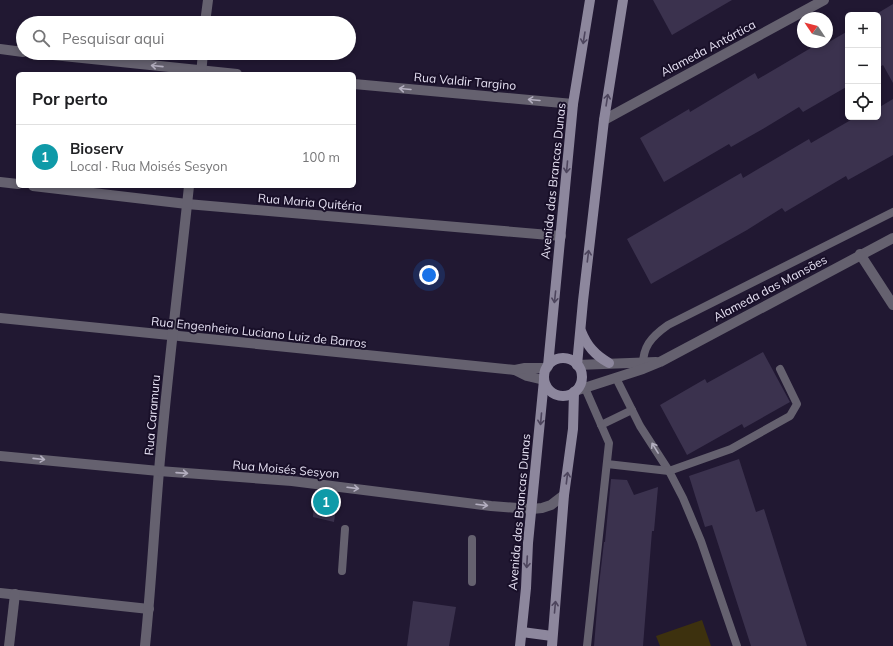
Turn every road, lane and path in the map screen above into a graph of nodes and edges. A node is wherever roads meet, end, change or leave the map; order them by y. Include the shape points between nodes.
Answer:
1 (208, 0) edge
2 (590, 0) edge
3 (623, 0) edge
4 (824, 0) edge
5 (206, 16) edge
6 (0, 49) edge
7 (16, 51) edge
8 (96, 60) edge
9 (202, 60) edge
10 (201, 72) edge
11 (356, 84) edge
12 (573, 104) junction
13 (604, 120) junction
14 (0, 182) edge
15 (16, 184) edge
16 (50, 188) edge
17 (189, 188) edge
18 (187, 204) junction
19 (893, 212) edge
20 (561, 236) junction
21 (893, 238) edge
22 (860, 254) junction
23 (893, 305) edge
24 (0, 318) edge
25 (581, 329) junction
26 (172, 336) junction
27 (609, 363) junction
28 (577, 365) junction
29 (643, 365) junction
30 (547, 367) junction
31 (780, 369) dead end
32 (515, 370) junction
33 (616, 378) junction
34 (544, 380) junction
35 (578, 391) junction
36 (632, 410) junction
37 (601, 425) junction
38 (0, 456) edge
39 (607, 464) junction
40 (159, 471) junction
41 (669, 471) junction
42 (564, 495) junction
43 (532, 510) junction
44 (345, 529) dead end
45 (472, 539) dead end
46 (342, 571) dead end
47 (472, 582) dead end
48 (0, 593) edge
49 (15, 594) junction
50 (149, 609) junction
51 (522, 632) junction
52 (552, 641) edge
53 (9, 646) edge
54 (145, 646) edge
55 (520, 646) edge
56 (587, 646) edge
57 (737, 646) edge

1 - 5 street
2 -> 12 main road, Avenida das Brancas Dunas
13 -> 3 main road
4 - 13 street, Alameda Antártica
6 - 7 street
10 -> 8 street
9 - 10 street
12 -> 11 street, Rua Valdir Targino
12 -> 20 main road, Avenida das Brancas Dunas
25 -> 13 main road
14 - 15 street
16 - 18 street, Rua Maria Quitéria
17 - 18 street, Rua Caramuru
18 - 20 street, Rua Maria Quitéria
18 - 26 street, Rua Caramuru
19 - 29 lane via 668,325 651,339
20 -> 30 main road, Avenida das Brancas Dunas
21 - 22 street, Alameda das Mansões
22 - 23 street
22 - 29 street, Alameda das Mansões via 660,362
24 - 26 street, Rua Engenheiro Luciano Luiz de Barros
25 - 27 main road via 590,349
25 - 28 main road
26 - 32 street, Rua Engenheiro Luciano Luiz de Barros
26 - 40 street, Rua Caramuru
27 - 28 street, Alameda das Mansões
27 - 29 street, Alameda das Mansões
28 - 30 main road via 562,359 552,362
28 - 35 main road via 581,381
29 - 33 street, Alameda das Mansões
30 - 32 street, Rua Engenheiro Luciano Luiz de Barros
30 - 34 main road
31 - 41 lane via 797,404 790,416 731,449
32 - 34 street, Rua Engenheiro Luciano Luiz de Barros
33 - 35 street, Alameda das Mansões
33 - 36 lane
34 - 35 main road via 549,391 554,394 565,396
34 -> 43 main road, Avenida das Brancas Dunas
35 - 37 lane
42 -> 35 main road
36 - 37 lane
41 -> 36 lane
37 - 39 lane via 609,443
38 -> 40 street, Rua Moisés Sesyon
39 - 41 lane
39 - 56 lane
40 -> 43 street, Rua Moisés Sesyon via 292,481
40 - 50 street, Rua Caramuru
41 - 57 lane via 701,541
42 - 43 street, Rua Moisés Sesyon via 551,505
52 -> 42 main road
43 -> 51 main road, Avenida das Brancas Dunas
44 - 46 lane
45 - 47 lane
48 - 49 street
49 - 50 street
49 - 53 street
50 - 54 street, Rua Caramuru
51 - 52 main road
51 - 55 main road, Avenida das Brancas Dunas

